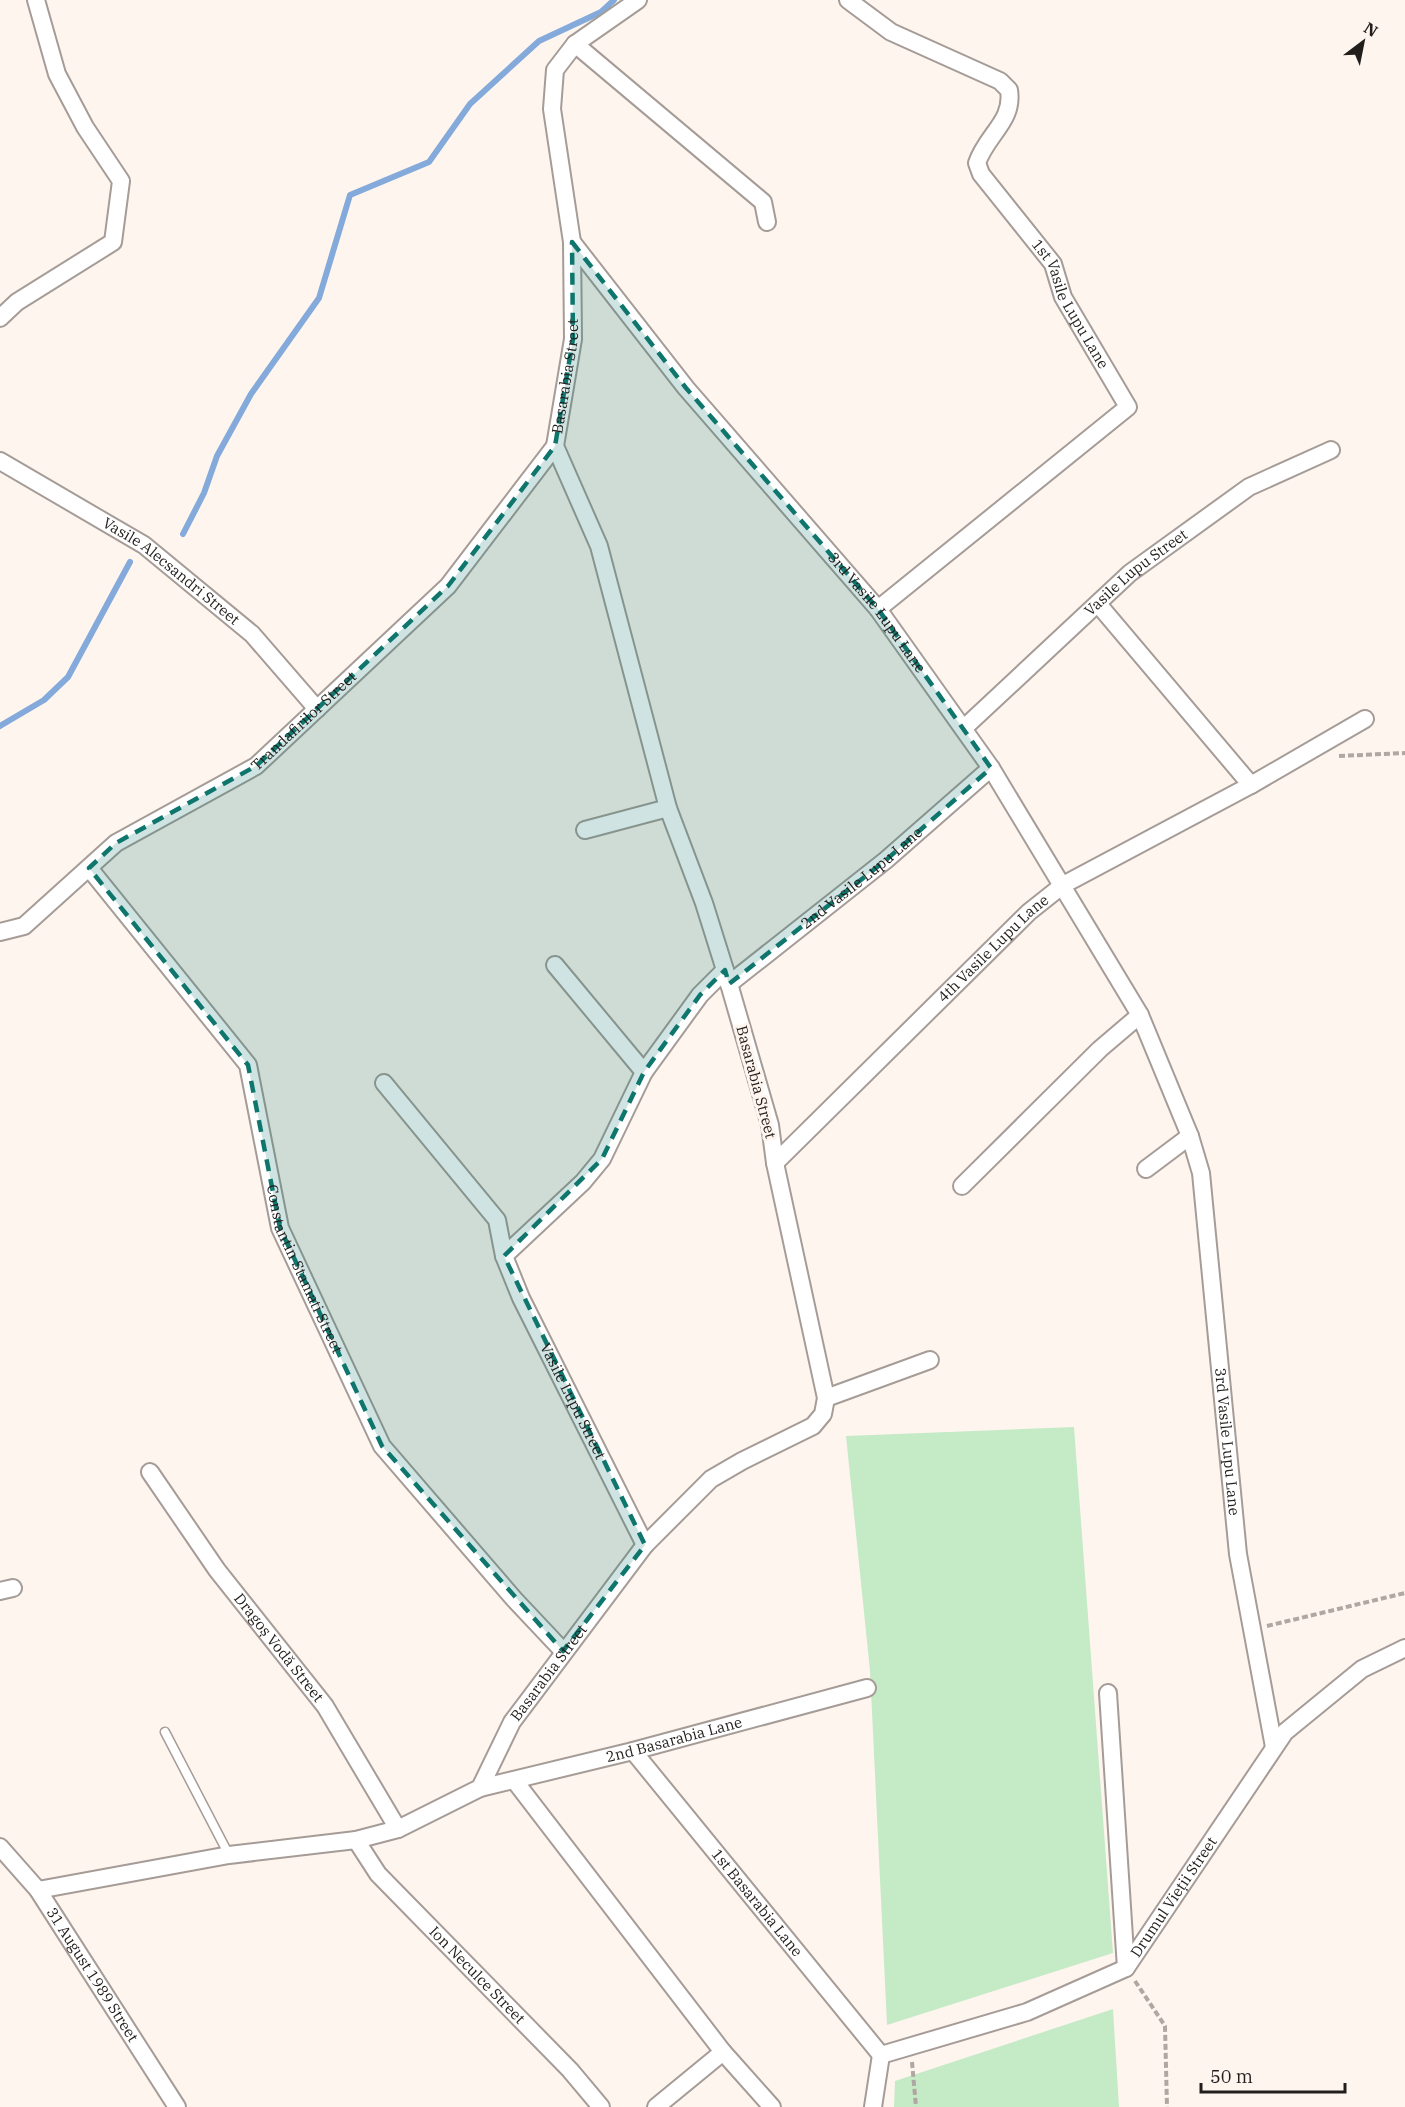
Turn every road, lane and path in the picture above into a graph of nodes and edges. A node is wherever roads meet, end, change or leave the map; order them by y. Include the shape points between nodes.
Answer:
1 (36, 0) edge
2 (638, 0) edge
3 (848, 0) edge
4 (575, 44) junction
5 (767, 222) dead end
6 (572, 242) junction
7 (0, 318) edge
8 (555, 446) junction
9 (1331, 450) dead end
10 (0, 464) edge
11 (1098, 603) junction
12 (878, 609) junction
13 (316, 709) junction
14 (1365, 719) dead end
15 (964, 728) junction
16 (1405, 753) edge
17 (1334, 756) dead end
18 (991, 768) junction
19 (1251, 785) junction
20 (668, 808) junction
21 (585, 830) dead end
22 (89, 868) junction
23 (1063, 885) junction
24 (0, 932) edge
25 (555, 964) dead end
26 (727, 977) junction
27 (1140, 1015) junction
28 (644, 1072) junction
29 (384, 1083) dead end
30 (1191, 1136) junction
31 (776, 1163) junction
32 (1146, 1168) dead end
33 (962, 1186) dead end
34 (504, 1256) junction
35 (930, 1360) dead end
36 (826, 1398) junction
37 (150, 1472) dead end
38 (645, 1545) junction
39 (1405, 1593) edge
40 (1252, 1629) junction
41 (1405, 1648) edge
42 (563, 1651) junction
43 (867, 1688) dead end
44 (1108, 1693) dead end
45 (165, 1732) dead end
46 (1274, 1747) junction
47 (633, 1751) junction
48 (514, 1780) junction
49 (480, 1788) junction
50 (398, 1829) junction
51 (356, 1840) junction
52 (0, 1847) edge
53 (229, 1856) junction
54 (38, 1890) junction
55 (1126, 1968) junction
56 (910, 2046) junction
57 (723, 2052) junction
58 (881, 2055) junction
59 (177, 2107) edge
60 (601, 2107) edge
61 (656, 2107) edge
62 (771, 2107) edge
63 (873, 2107) edge
64 (916, 2107) edge
65 (1167, 2107) edge

1 - 7 street via 57,74 85,127 121,181 113,242 17,302
2 - 4 street, Basarabia Street
3 - 12 street, 1st Vasile Lupu Lane via 891,32 1000,81 1009,90 1010,110 977,163 981,174 1053,264 1063,297 1128,407
4 - 5 street via 763,202
4 - 6 street, Basarabia Street via 555,70 552,109
6 - 8 street, Basarabia Street via 573,339
6 - 12 street, 3rd Vasile Lupu Lane via 686,388
8 - 13 street, Trandafirilor Street via 448,586
8 - 20 street, Basarabia Street via 599,546
9 - 11 street, Vasile Lupu Street via 1249,487 1130,573
10 - 13 street, Vasile Alecsandri Street via 144,545 252,634
11 - 15 street, Vasile Lupu Street
11 - 19 street
12 - 15 street, 3rd Vasile Lupu Lane
13 - 22 street, Trandafirilor Street via 256,765 116,843
14 - 19 street, 4th Vasile Lupu Lane
15 - 18 street, 3rd Vasile Lupu Lane
16 - 17 path
18 - 23 street, 3rd Vasile Lupu Lane
18 - 26 street, 2nd Vasile Lupu Lane via 886,860
19 - 23 street, 4th Vasile Lupu Lane
20 - 21 street
20 - 26 street, Basarabia Street
22 - 24 street, Trandafirilor Street via 24,926
22 - 42 street, Constantin Stamati Street via 248,1065 280,1228 382,1446
23 - 27 street, 3rd Vasile Lupu Lane
23 - 31 street, 4th Vasile Lupu Lane via 1029,912
25 - 28 street
26 - 28 street via 700,995
26 - 31 street, Basarabia Street via 770,1125
27 - 30 street, 3rd Vasile Lupu Lane
27 - 33 street via 1100,1049
28 - 34 street via 602,1159 584,1182
29 - 34 street, Vasile Lupu Street via 497,1220
30 - 32 street
30 - 40 street, 3rd Vasile Lupu Lane via 1201,1173 1238,1554
31 - 36 street, Basarabia Street
34 - 38 street, Vasile Lupu Street via 521,1298
35 - 36 street
36 - 38 street, Basarabia Street via 823,1414 813,1426 711,1479
37 - 50 street, Dragoș Vodă Street via 217,1570 325,1706
38 - 42 street, Basarabia Street
39 - 40 path
40 - 46 street, 3rd Vasile Lupu Lane
41 - 46 street, Drumul Vieții Street via 1362,1669 1285,1732
42 - 49 street, Basarabia Street via 512,1722
43 - 47 street, 2nd Basarabia Lane
44 - 55 street
45 - 53 lane
46 - 55 street, Drumul Vieții Street
47 - 48 street, 2nd Basarabia Lane
47 - 58 street, 1st Basarabia Lane
48 - 49 street, 2nd Basarabia Lane
48 - 57 street
49 - 50 street
50 - 51 street
51 - 53 street
51 - 60 street, Ion Neculce Street via 378,1874 570,2070
52 - 54 street, 31 August 1989 Street
53 - 54 street
54 - 59 street, 31 August 1989 Street
55 - 56 street, Drumul Vieții Street via 1027,2012
55 - 65 path via 1165,2026
56 - 58 street, Drumul Vieții Street
56 - 64 path
57 - 61 street
57 - 62 street
58 - 63 street

